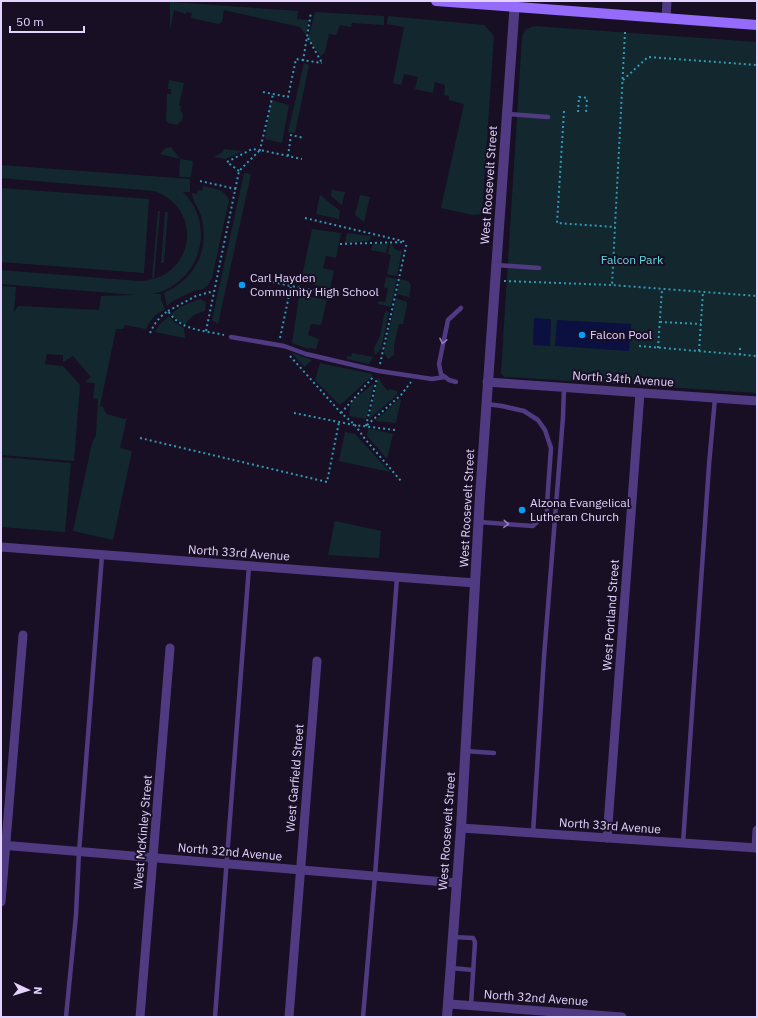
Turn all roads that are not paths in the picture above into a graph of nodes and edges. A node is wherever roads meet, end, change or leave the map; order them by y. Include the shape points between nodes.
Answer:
1 (436, 1) edge
2 (667, 1) edge
3 (515, 4) edge
4 (666, 18) junction
5 (757, 25) edge
6 (507, 114) junction
7 (548, 117) dead end
8 (496, 265) junction
9 (539, 268) dead end
10 (461, 308) dead end
11 (231, 337) road end
12 (445, 377) junction
13 (456, 382) dead end
14 (487, 382) junction
15 (564, 387) junction
16 (640, 393) junction
17 (714, 398) junction
18 (757, 401) edge
19 (486, 404) junction
20 (479, 522) junction
21 (1, 547) edge
22 (102, 555) junction
23 (249, 566) junction
24 (397, 577) junction
25 (476, 583) junction
26 (23, 636) dead end
27 (170, 648) dead end
28 (317, 661) dead end
29 (465, 751) junction
30 (494, 753) dead end
31 (461, 828) junction
32 (757, 830) edge
33 (533, 833) junction
34 (607, 838) junction
35 (683, 843) junction
36 (3, 846) edge
37 (756, 848) edge
38 (79, 852) junction
39 (152, 857) junction
40 (227, 864) junction
41 (300, 870) junction
42 (375, 876) junction
43 (457, 884) junction
44 (1, 902) edge
45 (453, 937) junction
46 (451, 968) junction
47 (473, 970) junction
48 (448, 1004) junction
49 (471, 1006) junction
50 (66, 1017) edge
51 (140, 1017) edge
52 (215, 1017) edge
53 (289, 1017) edge
54 (363, 1017) edge
55 (448, 1017) edge
56 (622, 1017) edge

1 - 3 main road
2 - 4 street
3 - 4 main road
3 - 6 street, West Roosevelt Street
4 - 5 main road
6 - 7 lane
6 - 8 street, West Roosevelt Street
8 - 9 lane
8 - 14 street, West Roosevelt Street
10 -> 12 lane via 448,320 438,364 441,374
11 - 12 lane via 280,345 306,354 379,371 432,380
12 - 13 lane
14 - 15 street, North 34th Avenue
14 - 19 street, West Roosevelt Street
15 - 16 street, North 34th Avenue
15 - 33 lane
16 - 17 street, North 34th Avenue
16 - 34 street, West Portland Street
17 - 18 street, North 34th Avenue
17 - 35 lane
19 - 20 street, West Roosevelt Street
20 -> 19 lane via 533,526 547,508 551,448 545,430 538,420 524,411
20 - 25 street, West Roosevelt Street
21 - 22 street, North 33rd Avenue
22 - 23 street, North 33rd Avenue
22 - 38 lane
23 - 24 street, North 33rd Avenue
23 - 40 lane
24 - 25 street, North 33rd Avenue
24 - 42 lane
25 - 29 street, West Roosevelt Street
26 - 36 street
27 - 39 street, West McKinley Street
28 - 41 street, West Garfield Street
29 - 30 lane
29 - 31 street, West Roosevelt Street
31 - 33 street, North 33rd Avenue
31 - 43 street, West Roosevelt Street
32 - 37 street
33 - 34 street, North 33rd Avenue
34 - 35 street, North 33rd Avenue
35 - 37 street, North 33rd Avenue
36 - 38 street, North 32nd Avenue
36 - 44 street
38 - 39 street, North 32nd Avenue
38 - 50 lane
39 - 40 street, North 32nd Avenue
39 - 51 street, West McKinley Street
40 - 41 street, North 32nd Avenue
40 - 52 lane
41 - 42 street, North 32nd Avenue
41 - 53 street, West Garfield Street
42 - 43 street, North 32nd Avenue
42 - 54 lane
43 - 45 street, West Roosevelt Street
45 - 46 street, West Roosevelt Street
45 - 47 lane via 473,938
46 - 47 lane
46 - 48 street, West Roosevelt Street
47 - 49 lane
48 - 49 street, North 32nd Avenue
48 - 55 street, West Roosevelt Street
49 - 56 street, North 32nd Avenue

